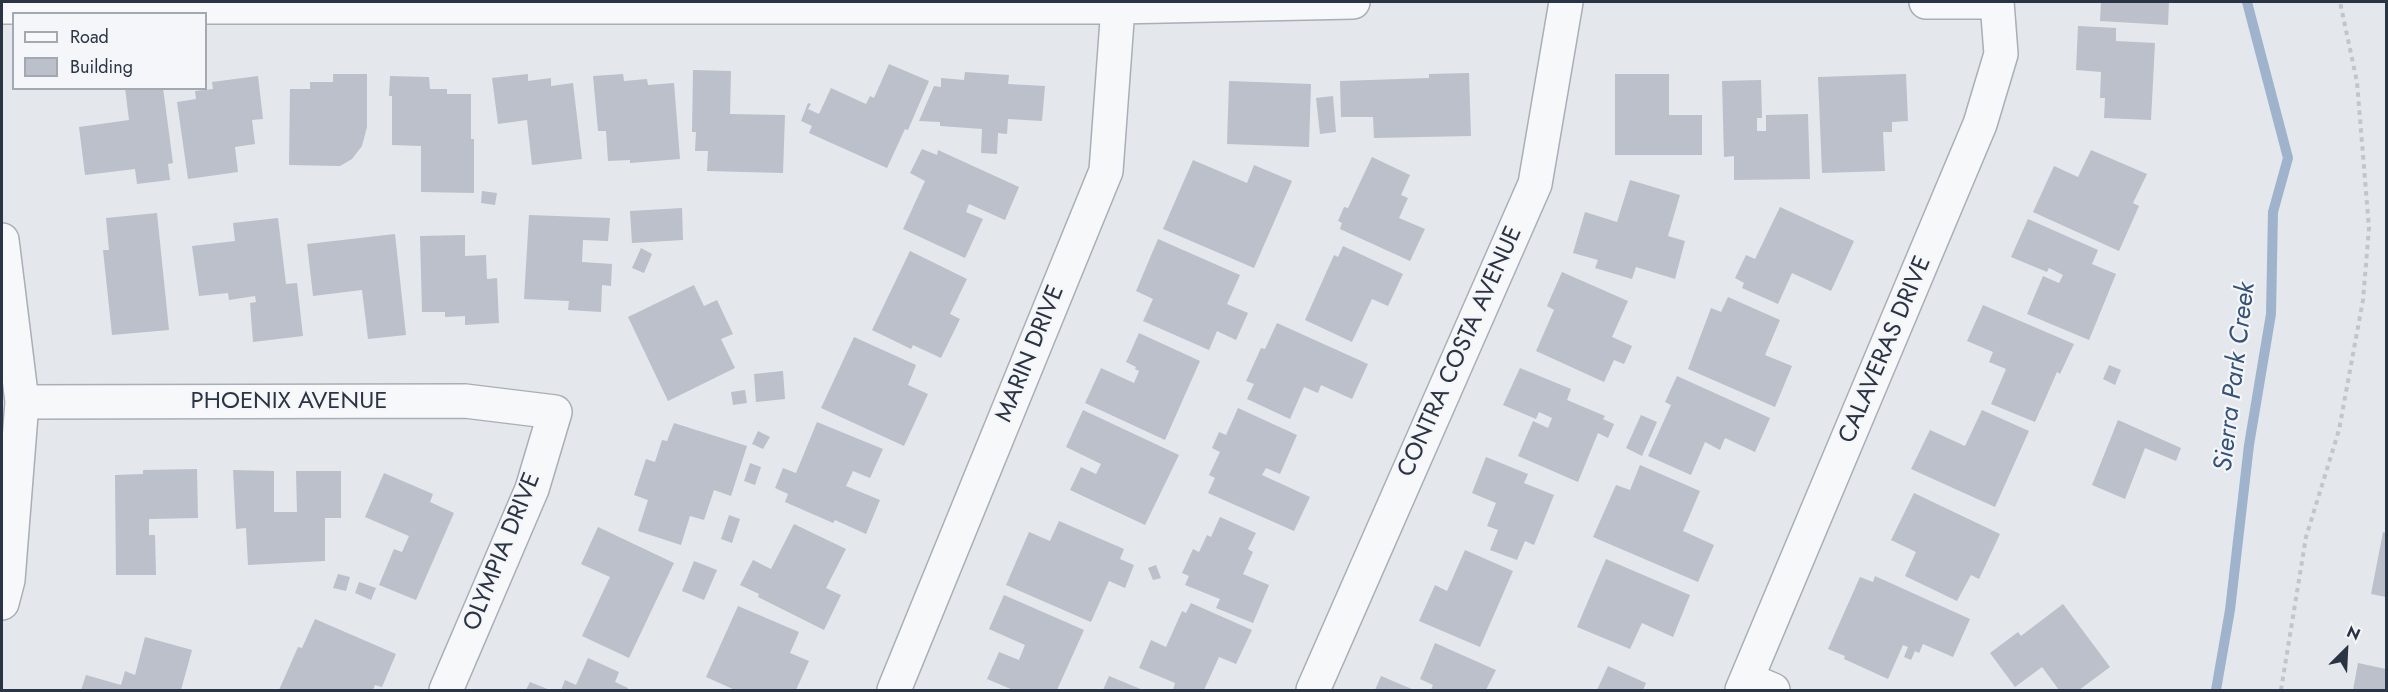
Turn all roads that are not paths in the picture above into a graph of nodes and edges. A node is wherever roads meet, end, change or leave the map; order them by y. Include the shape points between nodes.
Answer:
1 (1353, 2) edge
2 (1566, 2) edge
3 (1926, 2) edge
4 (1997, 2) edge
5 (2, 7) edge
6 (1119, 7) junction
7 (2, 240) edge
8 (22, 402) junction
9 (555, 412) joint
10 (2, 603) edge
11 (1754, 686) edge
12 (446, 690) edge
13 (894, 690) edge
14 (1313, 690) edge

1 - 6 street
2 - 14 street, CONTRA COSTA AVENUE via 1535,184
3 - 4 street
4 - 11 street, CALAVERAS DRIVE via 2001,54 1980,124
5 - 6 street
6 - 13 street, MARIN DRIVE via 1106,171
7 - 8 street
8 - 9 street, PHOENIX AVENUE via 465,401
8 - 10 street via 8,580
9 - 12 street, OLYMPIA DRIVE via 532,489

